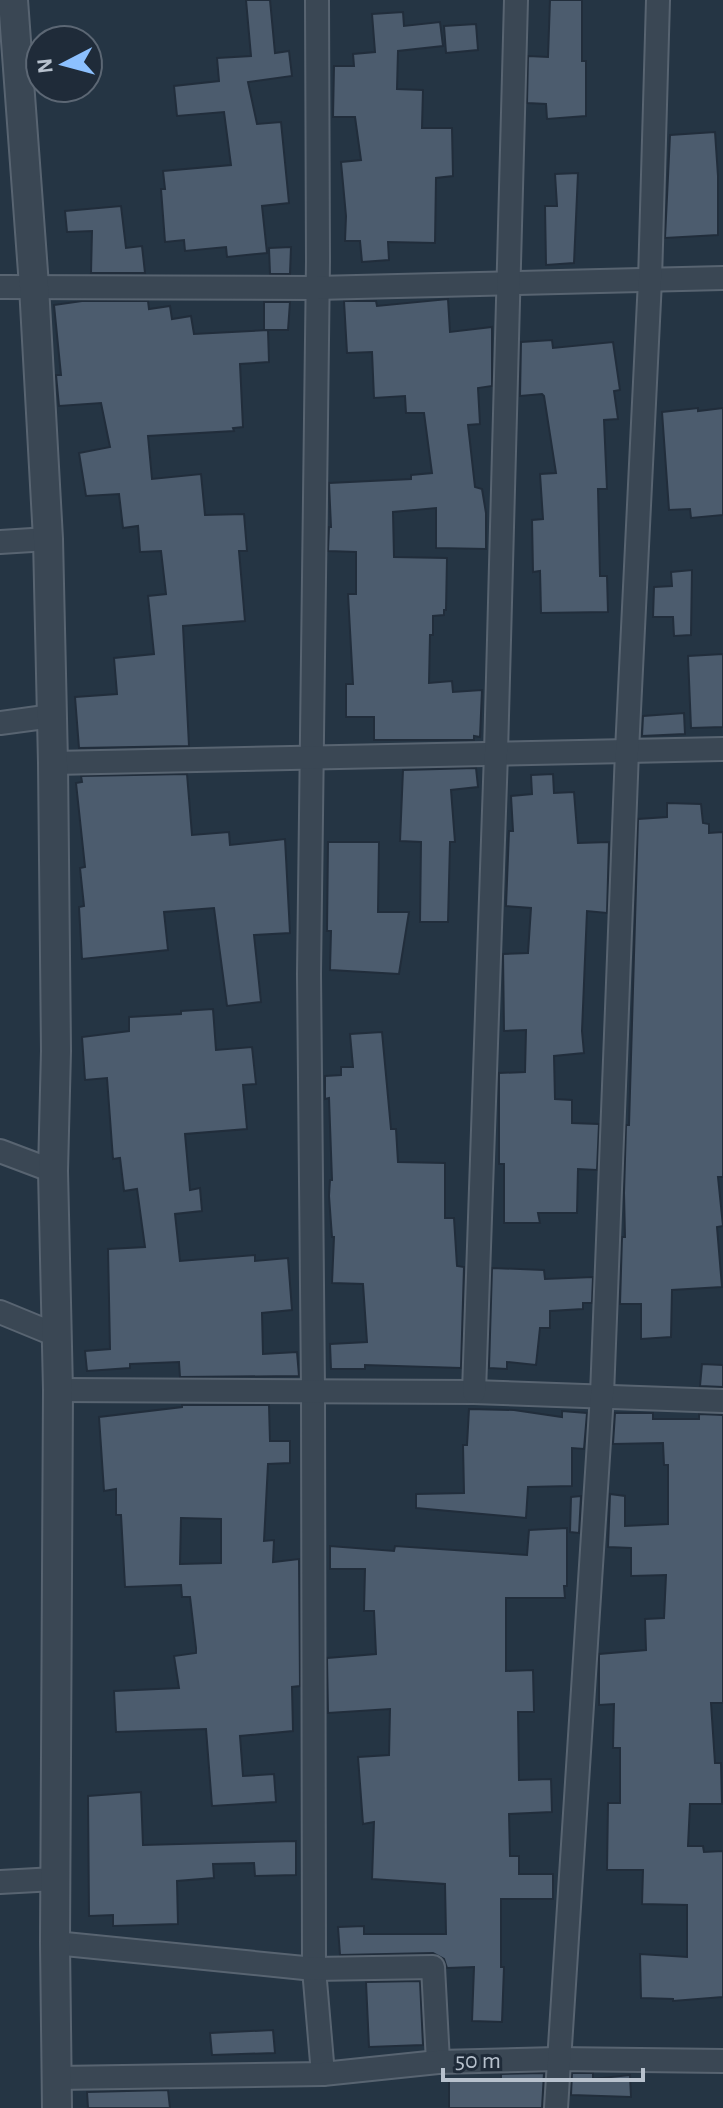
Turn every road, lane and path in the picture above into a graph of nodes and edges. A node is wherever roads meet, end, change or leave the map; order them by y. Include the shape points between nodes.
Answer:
1 (13, 0) edge
2 (317, 0) edge
3 (516, 0) edge
4 (658, 0) edge
5 (723, 278) edge
6 (650, 280) junction
7 (508, 284) junction
8 (34, 286) junction
9 (0, 287) edge
10 (316, 288) junction
11 (48, 539) junction
12 (0, 542) edge
13 (52, 716) junction
14 (0, 723) edge
15 (723, 749) edge
16 (627, 751) junction
17 (496, 753) junction
18 (310, 756) junction
19 (53, 763) junction
20 (0, 1151) edge
21 (53, 1171) junction
22 (0, 1312) edge
23 (56, 1335) junction
24 (313, 1389) junction
25 (58, 1390) junction
26 (474, 1392) junction
27 (602, 1395) junction
28 (723, 1401) edge
29 (55, 1879) junction
30 (0, 1882) edge
31 (55, 1943) junction
32 (314, 1969) junction
33 (557, 2059) junction
34 (723, 2061) edge
35 (438, 2062) junction
36 (323, 2074) junction
37 (57, 2078) junction
38 (57, 2108) edge
39 (556, 2108) edge

1 - 8 street
2 - 10 street
3 - 7 street
4 - 6 street
5 - 6 street
6 - 7 street
6 - 16 street
7 - 10 street
7 - 17 street
8 - 9 street
8 - 10 street
8 - 11 street
10 - 18 street
11 - 12 street
11 - 13 street
13 - 14 street
13 - 19 street
15 - 16 street
16 - 17 street
16 - 27 street
17 - 18 street
17 - 26 street
18 - 19 street
18 - 24 street
19 - 21 street
20 - 21 street
21 - 23 street
22 - 23 street
23 - 25 street
24 - 25 street
24 - 26 street
24 - 32 street
25 - 29 street
26 - 27 street
27 - 28 street
27 - 33 street
29 - 30 street
29 - 31 street
31 - 32 street
31 - 37 street
32 - 35 street via 433,1967
32 - 36 street
33 - 34 street
33 - 35 street
33 - 39 street
35 - 36 street
36 - 37 street
37 - 38 street

